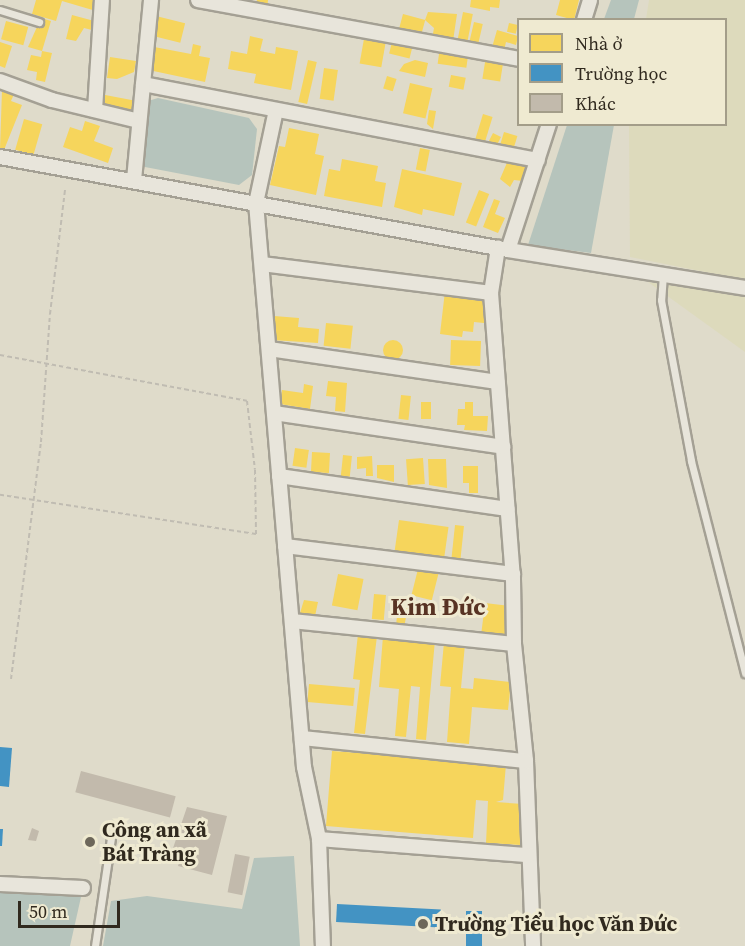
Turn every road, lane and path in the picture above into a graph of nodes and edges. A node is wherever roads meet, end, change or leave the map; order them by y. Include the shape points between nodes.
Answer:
1 (102, 0) edge
2 (151, 0) edge
3 (198, 0) edge
4 (590, 0) edge
5 (0, 10) edge
6 (585, 18) edge
7 (39, 22) dead end
8 (517, 58) edge
9 (0, 81) edge
10 (143, 84) junction
11 (95, 110) junction
12 (276, 110) junction
13 (140, 121) junction
14 (548, 126) edge
15 (0, 157) edge
16 (538, 160) junction
17 (134, 180) junction
18 (65, 190) dead end
19 (256, 203) junction
20 (503, 249) junction
21 (262, 264) junction
22 (663, 274) junction
23 (745, 288) edge
24 (491, 293) junction
25 (269, 349) junction
26 (0, 355) edge
27 (47, 361) junction
28 (498, 382) junction
29 (274, 413) junction
30 (503, 447) junction
31 (279, 476) junction
32 (0, 495) edge
33 (33, 502) junction
34 (508, 509) junction
35 (285, 546) junction
36 (513, 574) junction
37 (292, 621) junction
38 (514, 644) junction
39 (745, 673) edge
40 (11, 679) dead end
41 (302, 738) junction
42 (526, 761) junction
43 (111, 837) dead end
44 (319, 839) junction
45 (528, 855) junction
46 (0, 884) edge
47 (83, 888) dead end
48 (95, 946) edge
49 (323, 946) edge
50 (533, 946) edge

1 - 11 street
2 - 10 street
3 - 8 street
4 - 6 street
5 - 7 lane
9 - 11 street
10 - 12 street
10 - 13 street
11 - 13 street
12 - 16 street
12 - 19 street
13 - 17 street
14 - 16 street
15 - 17 street
16 - 20 street
17 - 19 street
18 - 27 path
19 - 20 street
19 - 21 street
20 - 22 street
20 - 24 street
21 - 24 street
21 - 25 street
22 - 23 street
22 - 39 lane via 661,300 691,461
24 - 28 street
25 - 28 street
25 - 29 street
26 - 27 path
27 - 33 path
27 - 33 path via 247,401 255,470 256,534
28 - 30 street
29 - 30 street
29 - 31 street
30 - 34 street
31 - 34 street
31 - 35 street
32 - 33 path
33 - 40 path
34 - 36 street
35 - 36 street
35 - 37 street
36 - 38 street
37 - 38 street
37 - 41 street
38 - 42 street
41 - 42 street
41 - 44 street
42 - 45 street
43 - 48 lane
44 - 45 street
44 - 49 street
45 - 50 street
46 - 47 street

